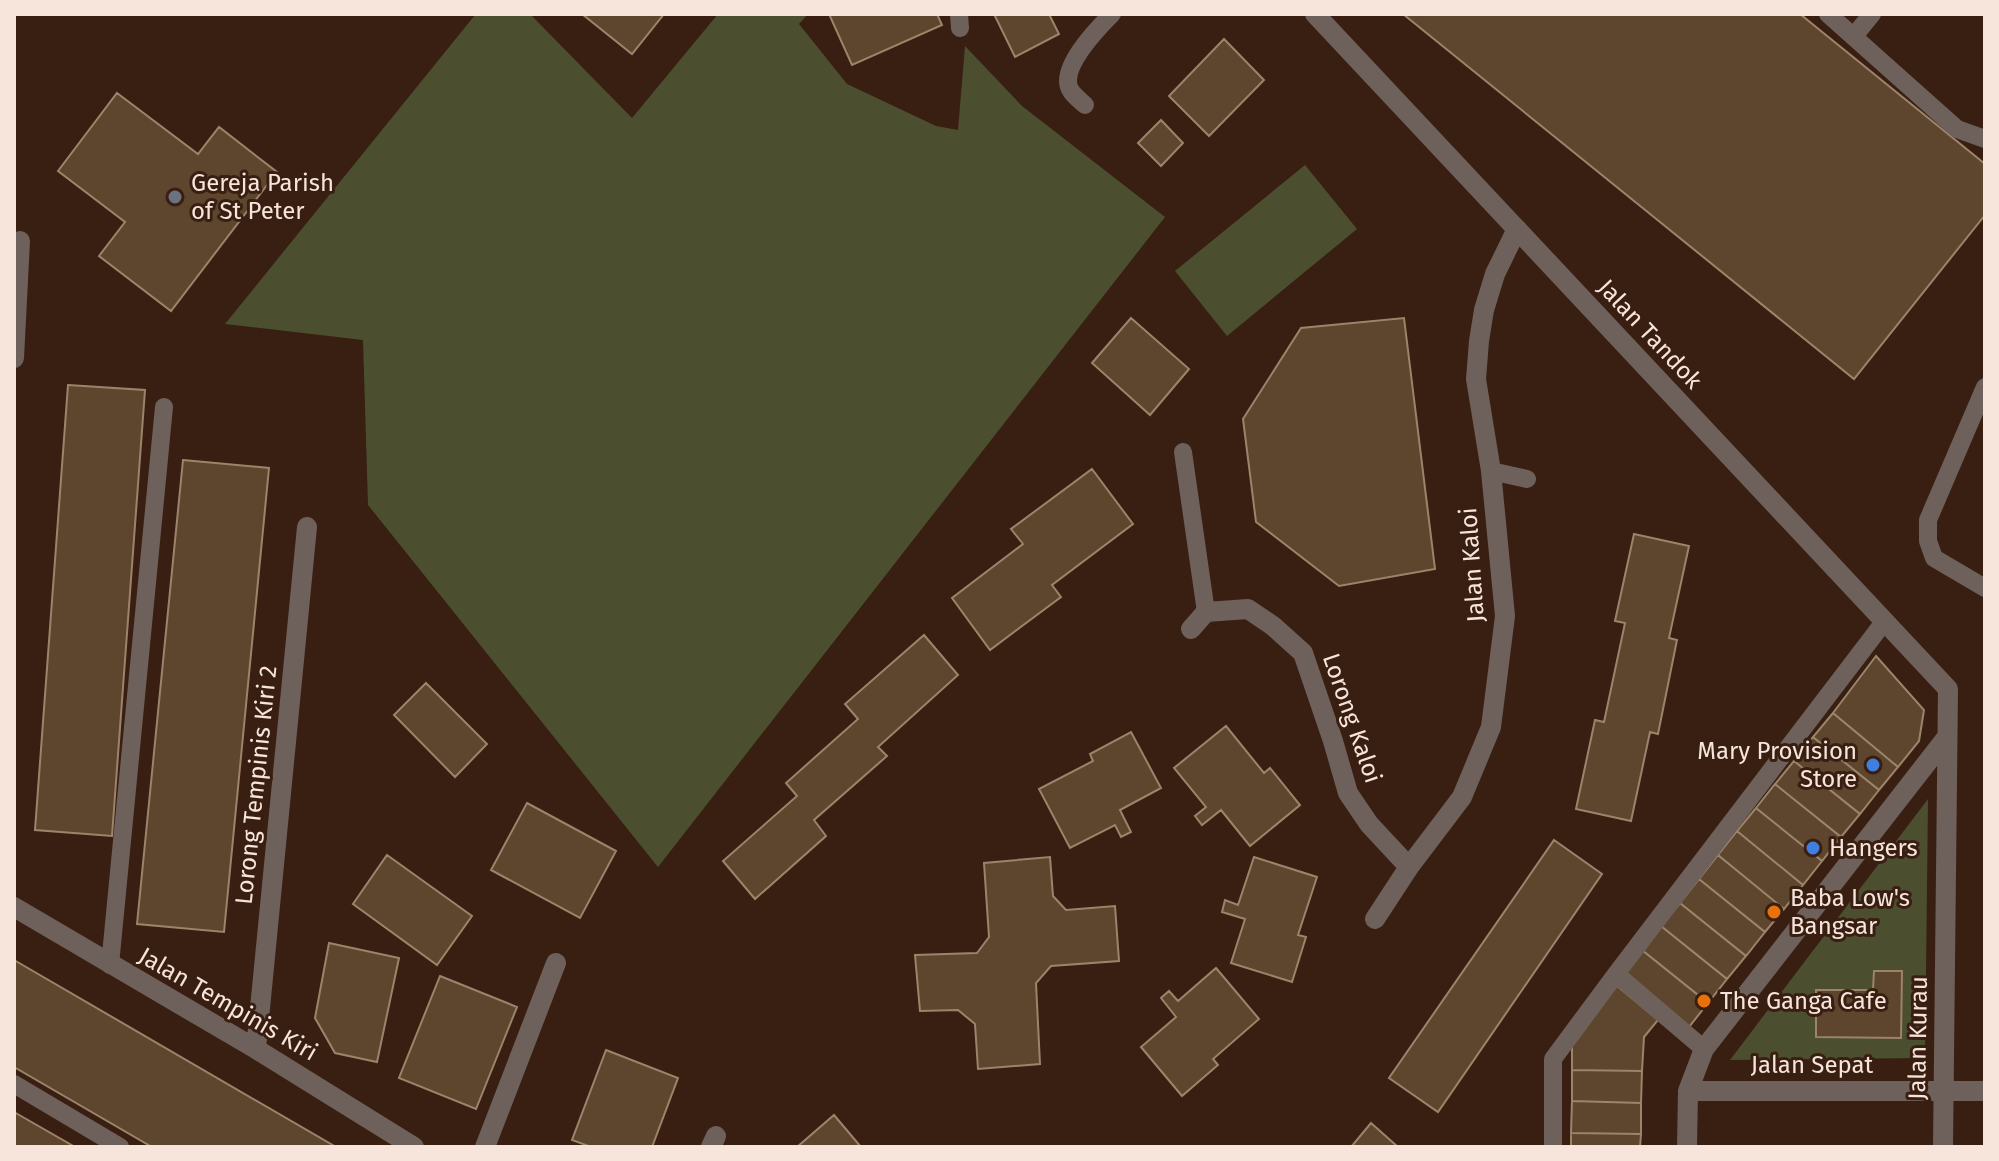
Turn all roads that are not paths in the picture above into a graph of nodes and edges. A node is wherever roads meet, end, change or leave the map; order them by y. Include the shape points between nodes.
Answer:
1 (1112, 14) edge
2 (1315, 14) edge
3 (1828, 14) edge
4 (1872, 14) edge
5 (1854, 36) junction
6 (1085, 105) dead end
7 (1985, 139) edge
8 (1517, 229) junction
9 (20, 241) dead end
10 (14, 358) edge
11 (1985, 387) edge
12 (164, 407) dead end
13 (1183, 452) dead end
14 (1491, 471) junction
15 (1527, 479) dead end
16 (307, 527) dead end
17 (1985, 588) edge
18 (1206, 612) junction
19 (1884, 622) junction
20 (1191, 629) dead end
21 (1948, 689) joint
22 (1947, 737) junction
23 (1409, 867) junction
24 (14, 907) edge
25 (1375, 919) dead end
26 (556, 963) dead end
27 (110, 965) junction
28 (1616, 974) junction
29 (256, 1049) junction
30 (1704, 1049) junction
31 (14, 1084) edge
32 (1688, 1091) junction
33 (1943, 1091) junction
34 (1985, 1091) edge
35 (120, 1147) edge
36 (414, 1147) edge
37 (485, 1147) edge
38 (1553, 1147) edge
39 (1687, 1147) edge
40 (1943, 1147) edge

1 - 6 lane via 1067,76 1070,90
2 - 8 street, Jalan Tandok
3 - 5 lane
4 - 5 lane
5 - 7 lane via 1957,129
8 - 14 street, Jalan Kaloi via 1495,274 1479,341 1476,379
8 - 19 street, Jalan Tandok
9 - 10 street
11 - 17 lane via 1928,520 1928,541 1934,558
12 - 27 lane
13 - 18 lane
14 - 15 lane
14 - 23 street, Jalan Kaloi via 1505,616 1491,727 1462,797
16 - 29 street, Lorong Tempinis Kiri 2
18 - 20 street
18 - 23 street, Lorong Kaloi via 1248,609 1303,653 1348,793
19 - 21 street, Jalan Tandok
19 - 28 lane
21 - 22 street, Jalan Kurau
22 - 30 street
22 - 33 street, Jalan Kurau
23 - 25 street, Jalan Kaloi
24 - 27 street, Jalan Tempinis Kiri
26 - 37 street
27 - 29 street, Jalan Tempinis Kiri
28 - 30 lane
28 - 38 lane via 1553,1059
29 - 36 street, Jalan Tempinis Kiri
30 - 32 street
31 - 35 lane
32 - 33 street, Jalan Sepat
32 - 39 street
33 - 34 street, Jalan Sepat
33 - 40 street, Jalan Kurau

